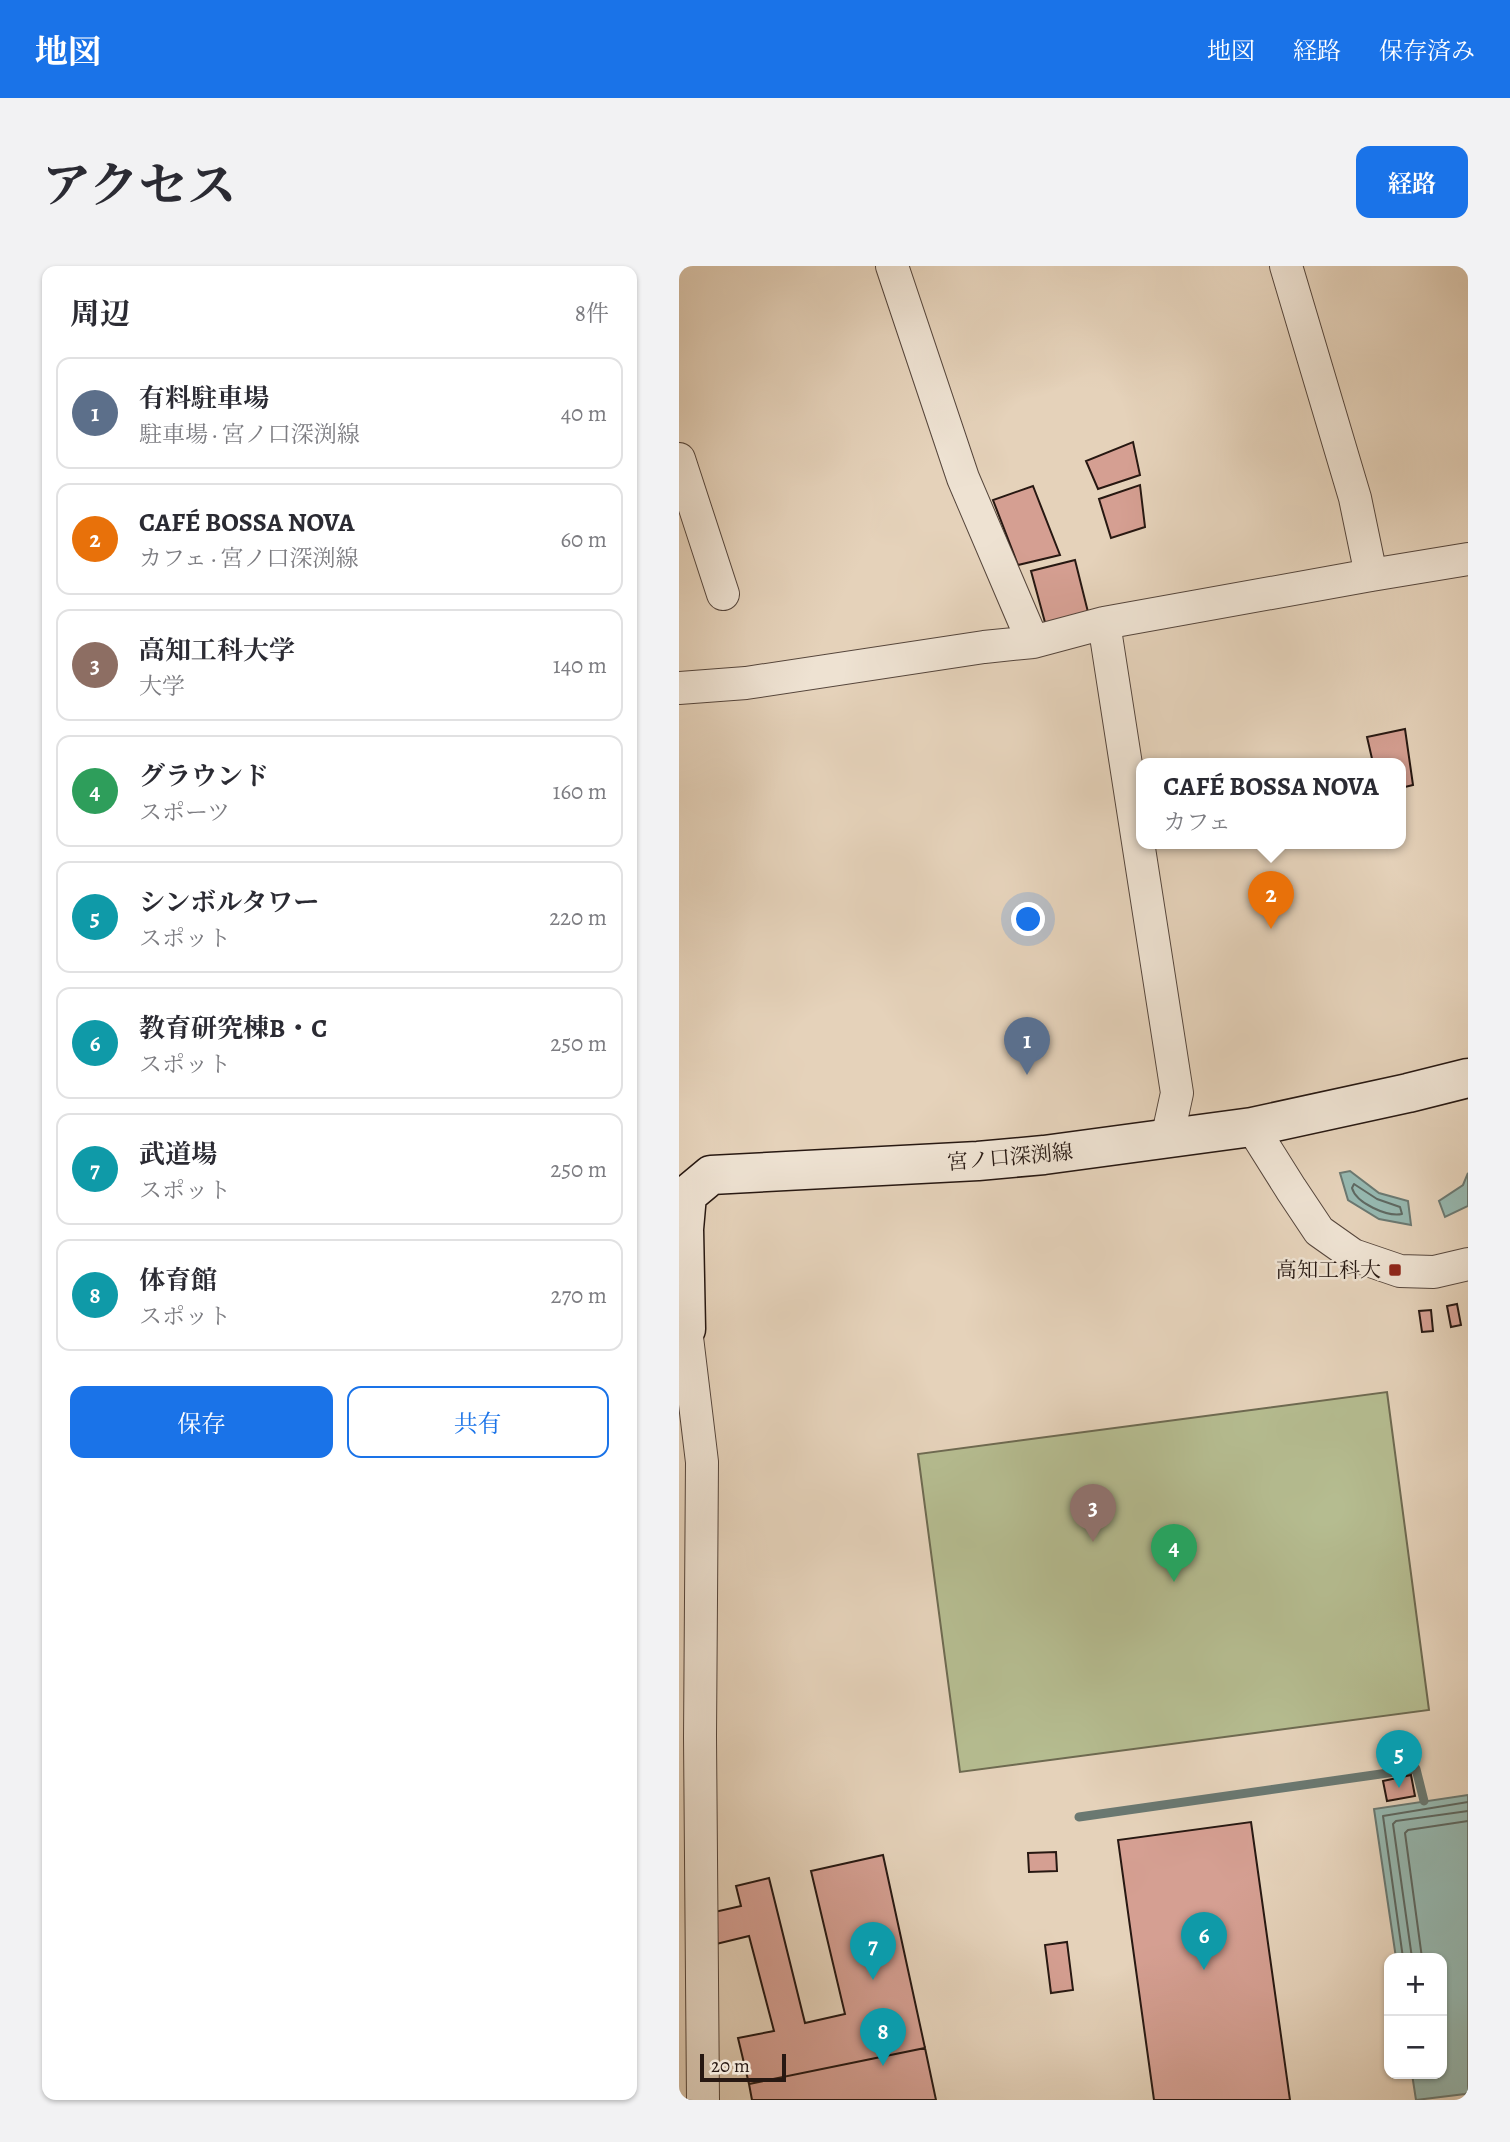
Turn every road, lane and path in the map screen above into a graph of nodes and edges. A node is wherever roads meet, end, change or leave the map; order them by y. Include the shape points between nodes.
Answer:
1 (893, 266) edge
2 (1286, 266) edge
3 (679, 459) edge
4 (1468, 559) edge
5 (1371, 575) junction
6 (723, 594) dead end
7 (1104, 624) junction
8 (1033, 642) junction
9 (679, 688) edge
10 (1136, 830) edge
11 (1139, 849) edge
12 (1468, 1078) edge
13 (1252, 1127) junction
14 (1167, 1139) junction
15 (1468, 1264) edge
16 (683, 1330) edge
17 (703, 2100) edge

1 - 8 street via 963,478
2 - 5 street via 1355,498
3 - 6 street
4 - 5 street
5 - 7 street
7 - 8 street
7 - 10 street
8 - 9 street via 746,683
11 - 14 street via 1177,1093
12 - 13 main road, 宮ノ口深渕線
13 - 14 main road, 宮ノ口深渕線
13 - 15 street via 1319,1231 1353,1255 1400,1271 1434,1272
14 - 16 main road, 宮ノ口深渕線 via 978,1161 711,1175 687,1195
16 - 17 street via 702,1462

